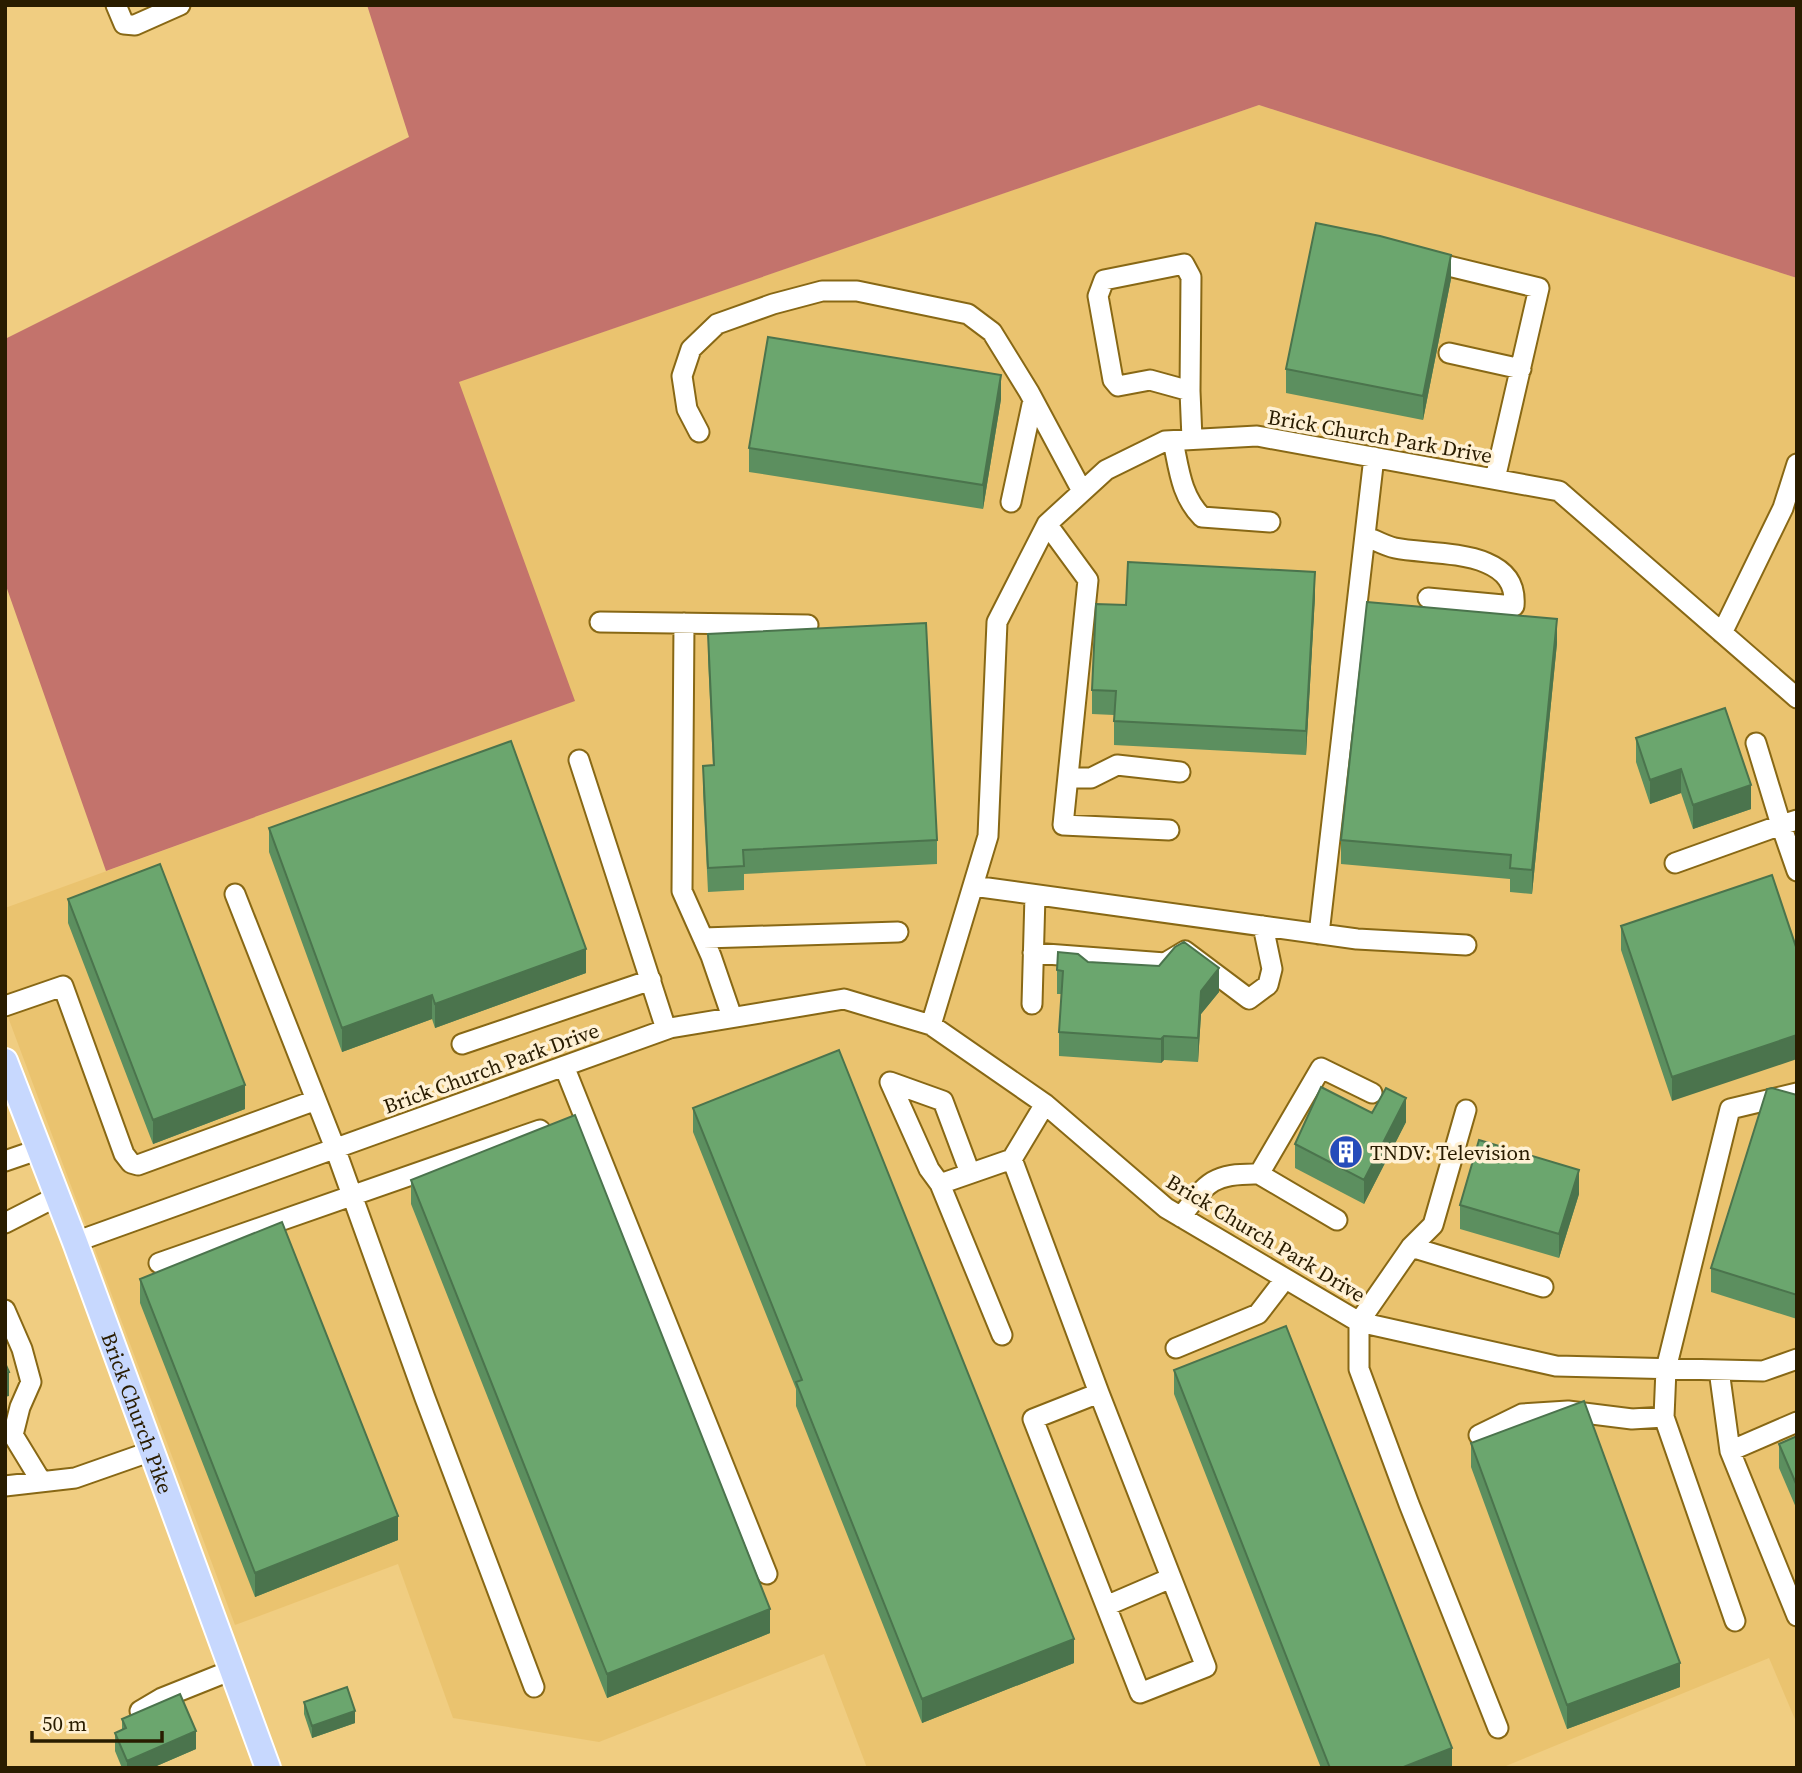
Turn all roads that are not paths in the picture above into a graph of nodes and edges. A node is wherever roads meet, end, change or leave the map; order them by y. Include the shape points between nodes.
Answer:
1 (116, 5) edge
2 (180, 5) edge
3 (1413, 257) edge
4 (1449, 353) dead end
5 (1521, 369) junction
6 (1189, 391) junction
7 (1033, 400) junction
8 (699, 432) dead end
9 (1182, 440) junction
10 (1374, 457) junction
11 (1797, 464) edge
12 (1495, 479) junction
13 (1082, 491) junction
14 (1011, 502) dead end
15 (1270, 522) dead end
16 (1046, 524) junction
17 (1365, 536) junction
18 (1428, 598) dead end
19 (600, 622) dead end
20 (684, 623) junction
21 (808, 625) dead end
22 (1722, 633) junction
23 (1797, 698) edge
24 (1756, 743) dead end
25 (579, 760) dead end
26 (1180, 772) dead end
27 (1068, 778) junction
28 (1789, 822) edge
29 (1169, 830) dead end
30 (1675, 863) dead end
31 (1797, 871) edge
32 (973, 886) junction
33 (235, 894) dead end
34 (1035, 895) junction
35 (1263, 926) junction
36 (898, 932) dead end
37 (1319, 934) junction
38 (703, 938) junction
39 (1466, 945) dead end
40 (1033, 953) junction
41 (651, 980) junction
42 (1032, 1004) dead end
43 (5, 1006) edge
44 (732, 1017) junction
45 (931, 1025) junction
46 (666, 1029) junction
47 (462, 1044) dead end
48 (5, 1061) edge
49 (564, 1066) junction
50 (1372, 1093) dead end
51 (1797, 1093) edge
52 (316, 1100) junction
53 (1045, 1104) junction
54 (1466, 1110) dead end
55 (571, 1119) junction
56 (335, 1148) junction
57 (40, 1150) junction
58 (1012, 1159) junction
59 (5, 1161) edge
60 (970, 1173) junction
61 (1259, 1174) junction
62 (940, 1184) junction
63 (58, 1196) junction
64 (352, 1196) junction
65 (1181, 1217) junction
66 (1337, 1220) dead end
67 (5, 1223) edge
68 (75, 1242) junction
69 (1411, 1247) junction
70 (159, 1263) dead end
71 (1285, 1279) junction
72 (1543, 1287) dead end
73 (5, 1310) edge
74 (1359, 1322) junction
75 (1002, 1335) dead end
76 (1176, 1348) dead end
77 (1797, 1359) edge
78 (1666, 1369) junction
79 (1719, 1370) junction
80 (1099, 1393) junction
81 (1664, 1417) junction
82 (1797, 1422) edge
83 (1479, 1435) dead end
84 (152, 1451) junction
85 (1730, 1451) junction
86 (41, 1481) junction
87 (5, 1486) edge
88 (767, 1574) dead end
89 (1171, 1578) junction
90 (1106, 1606) junction
91 (1797, 1616) edge
92 (1735, 1621) dead end
93 (232, 1670) junction
94 (534, 1687) dead end
95 (140, 1711) edge
96 (1498, 1728) dead end
97 (268, 1768) edge

1 - 2 street via 124,24 135,25
3 - 5 street via 1539,288
4 - 5 street
5 - 12 street
6 - 6 street via 1191,277 1184,264 1104,280 1098,296 1113,380 1118,386 1150,380
6 - 9 street
7 - 8 street via 992,332 968,314 857,291 822,291 717,324 691,349 682,376 687,409
7 - 13 street
7 - 14 street
9 - 10 street, Brick Church Park Drive via 1257,436
9 - 13 street, Brick Church Park Drive via 1165,441 1106,470
9 - 15 street via 1182,485 1202,517
10 - 12 street, Brick Church Park Drive
10 - 17 street
11 - 22 street via 1783,508
12 - 22 street, Brick Church Park Drive via 1559,491
13 - 16 street, Brick Church Park Drive
16 - 27 street via 1088,579
16 - 32 street, Brick Church Park Drive via 997,622 988,836
17 - 18 street via 1393,548 1479,558 1509,581 1515,598 1514,606
17 - 37 street
19 - 20 street
20 - 21 street
20 - 38 street via 682,891
22 - 23 street, Brick Church Park Drive
24 - 28 street
25 - 41 street
26 - 27 street via 1117,765 1091,778
27 - 29 street via 1063,825
28 - 30 street
28 - 31 street
32 - 34 street
32 - 45 street, Brick Church Park Drive
33 - 52 street
34 - 35 street
34 - 40 street
35 - 37 street
35 - 40 street via 1272,969 1268,985 1249,999 1185,951 1165,963
36 - 38 street
37 - 39 street
38 - 44 street
40 - 42 street
41 - 46 street
41 - 47 street
43 - 52 street via 63,986 131,1163 138,1165
44 - 45 street, Brick Church Park Drive via 844,999
44 - 46 street, Brick Church Park Drive
45 - 53 street, Brick Church Park Drive
46 - 49 street, Brick Church Park Drive
48 - 57 main road, Brick Church Pike
49 - 55 street
49 - 56 street, Brick Church Park Drive
50 - 61 street via 1321,1068
51 - 78 street via 1730,1109
52 - 56 street
53 - 58 street
53 - 65 street, Brick Church Park Drive
54 - 69 street via 1433,1225
55 - 64 street
55 - 88 street
56 - 64 street
56 - 68 street, Brick Church Park Drive
57 - 59 street
57 - 63 main road, Brick Church Pike
58 - 60 street
58 - 80 street
60 - 62 street
60 - 62 street via 943,1101 890,1082
61 - 65 street via 1224,1175 1212,1181
61 - 66 street
62 - 75 street
63 - 67 street
63 - 68 main road, Brick Church Pike
64 - 70 street
64 - 94 street
65 - 71 street, Brick Church Park Drive
68 - 84 main road, Brick Church Pike
69 - 72 street
69 - 74 street
71 - 74 street, Brick Church Park Drive
71 - 76 street via 1258,1314
73 - 86 street via 31,1382 13,1435
74 - 78 street, Brick Church Park Drive via 1556,1366
74 - 96 street via 1359,1369
77 - 79 street, Brick Church Park Drive via 1763,1371
78 - 79 street, Brick Church Park Drive
78 - 81 street
79 - 85 street
80 - 89 street
80 - 90 street via 1032,1419
81 - 83 street via 1632,1419 1568,1411 1522,1414
81 - 92 street
82 - 85 street
84 - 86 street via 75,1478
84 - 93 main road, Brick Church Pike
85 - 91 street
86 - 87 street
89 - 90 street
89 - 90 street via 1206,1667 1140,1693
93 - 95 street
93 - 97 main road, Brick Church Pike

